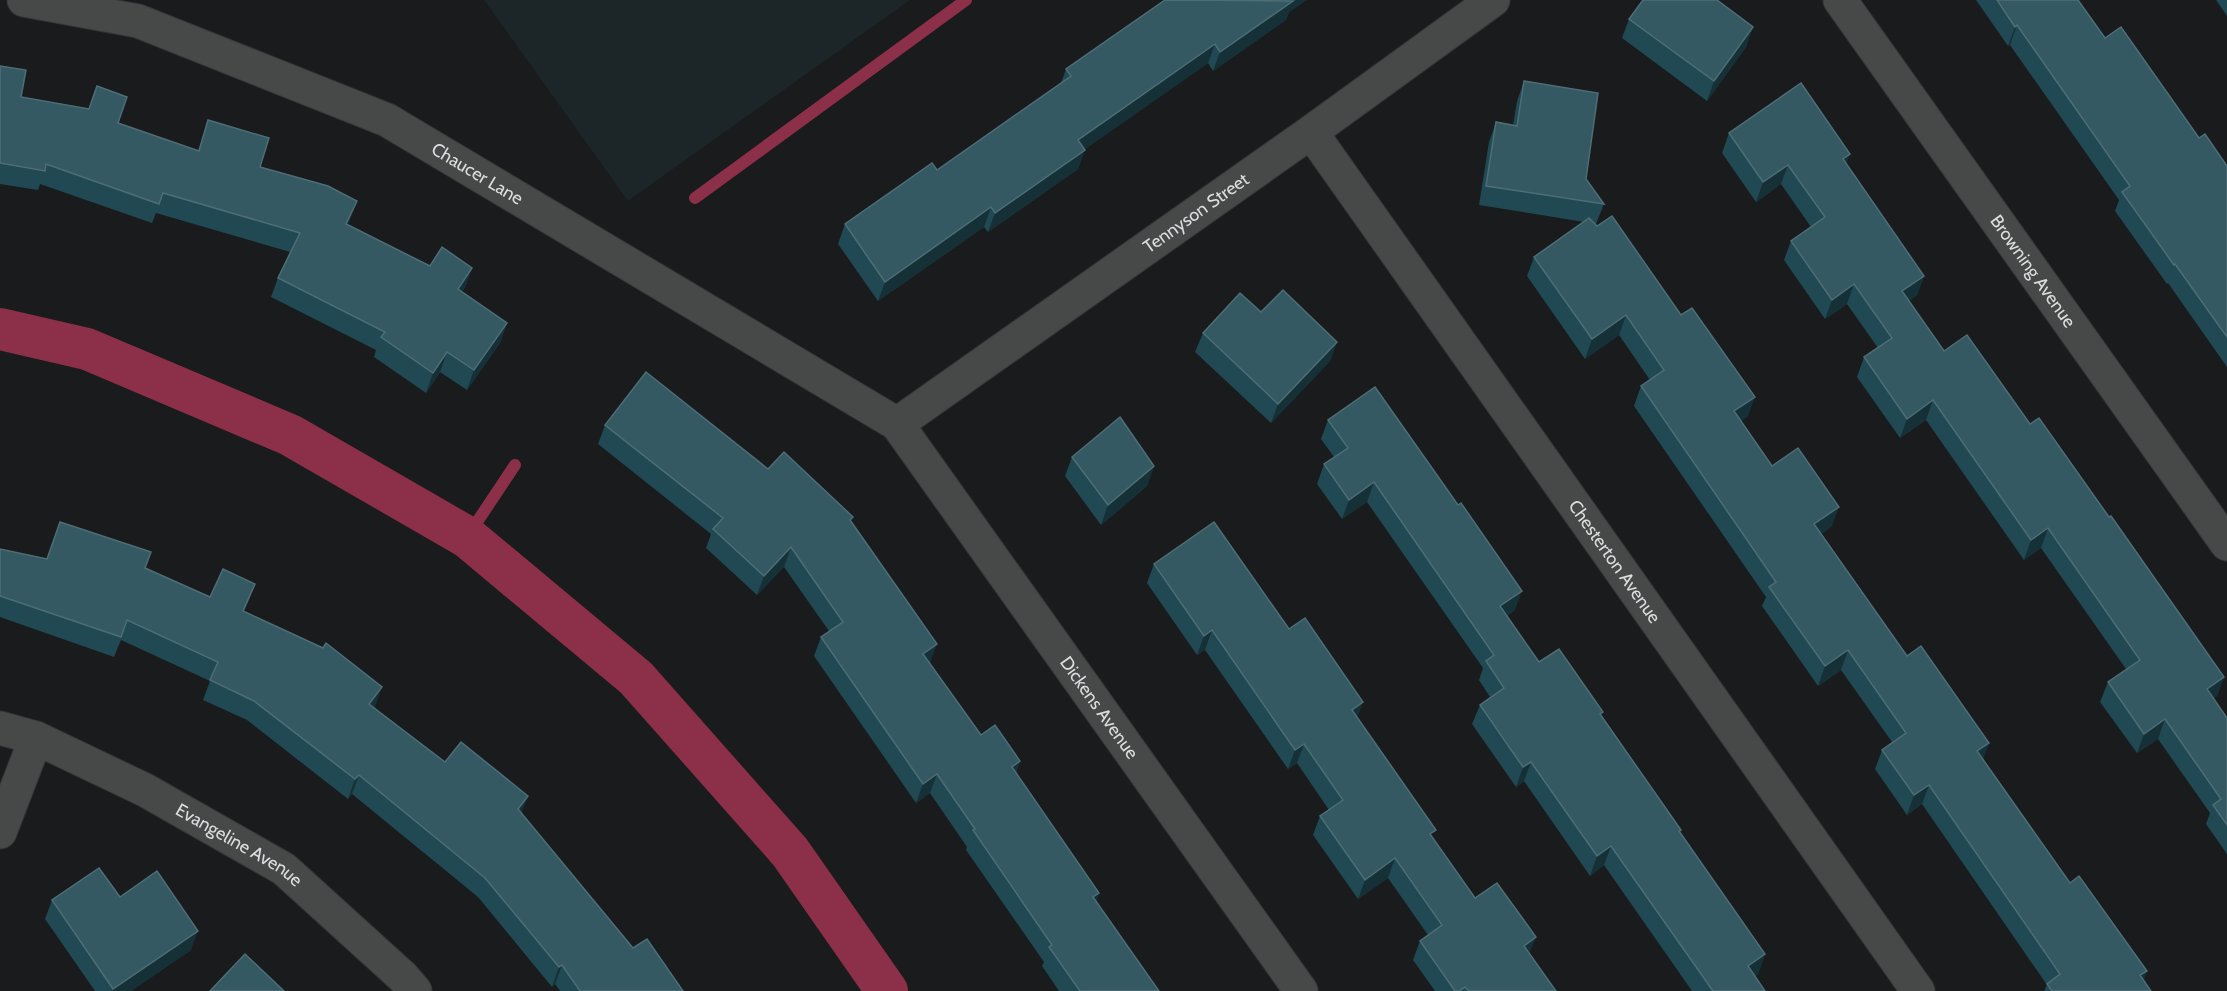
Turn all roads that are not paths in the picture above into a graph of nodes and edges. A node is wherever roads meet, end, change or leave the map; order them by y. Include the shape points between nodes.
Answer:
1 (24, 0) edge
2 (1493, 0) edge
3 (1840, 0) edge
4 (1311, 132) junction
5 (897, 424) junction
6 (2227, 544) edge
7 (0, 728) edge
8 (36, 738) junction
9 (0, 832) edge
10 (415, 991) edge
11 (1301, 991) edge
12 (1918, 991) edge

1 - 5 street, Chaucer Lane via 138,21 387,120
2 - 4 street, Tennyson Street
3 - 6 street, Browning Avenue
4 - 5 street, Tennyson Street
4 - 12 street, Chesterton Avenue
5 - 11 street, Dickens Avenue
7 - 8 street, Evangeline Avenue
8 - 9 street
8 - 10 street, Evangeline Avenue via 145,790 284,869

